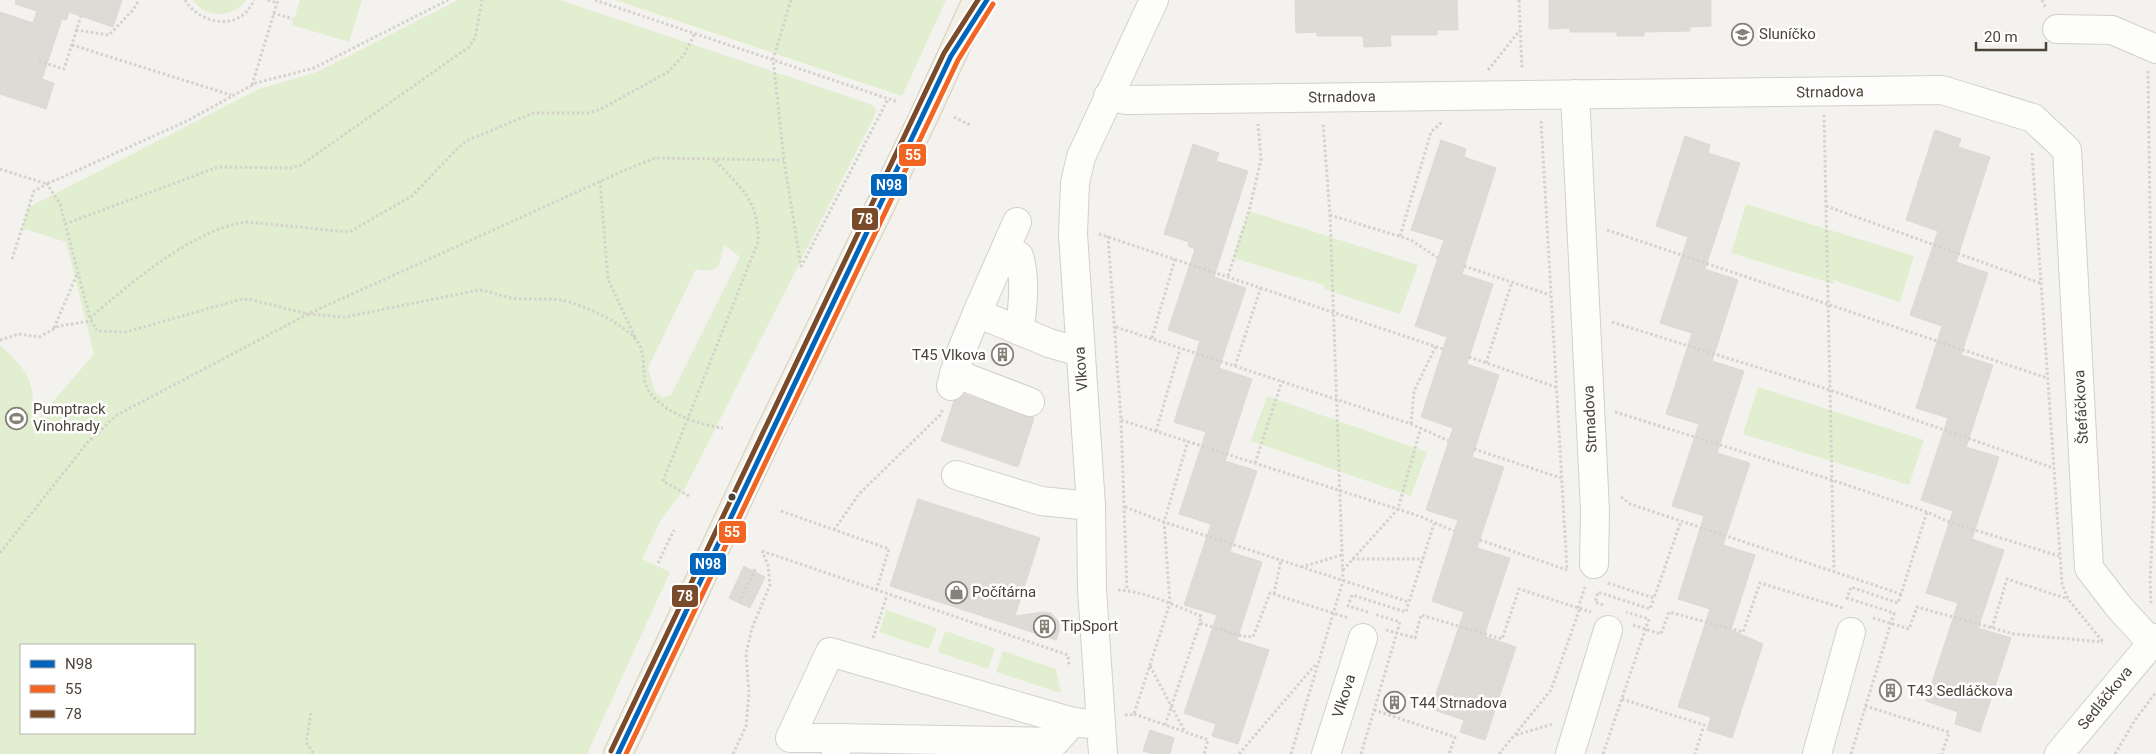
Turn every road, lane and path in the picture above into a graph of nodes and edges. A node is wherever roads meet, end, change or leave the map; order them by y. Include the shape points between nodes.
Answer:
1 (139, 0) edge
2 (185, 0) edge
3 (254, 0) edge
4 (268, 0) edge
5 (448, 0) edge
6 (482, 0) edge
7 (595, 0) edge
8 (791, 0) edge
9 (966, 0) edge
10 (977, 0) edge
11 (987, 0) edge
12 (1154, 0) edge
13 (1519, 0) edge
14 (277, 1) edge
15 (273, 13) junction
16 (81, 16) dead end
17 (294, 19) dead end
18 (2057, 29) dead end
19 (76, 30) junction
20 (1520, 30) junction
21 (695, 34) junction
22 (72, 45) junction
23 (2152, 47) edge
24 (951, 56) junction
25 (773, 59) junction
26 (39, 61) dead end
27 (1487, 72) dead end
28 (252, 85) junction
29 (1824, 92) junction
30 (1575, 94) junction
31 (232, 96) junction
32 (1108, 96) junction
33 (1322, 98) junction
34 (888, 99) junction
35 (898, 102) dead end
36 (1531, 104) junction
37 (1257, 116) dead end
38 (954, 117) dead end
39 (1445, 119) dead end
40 (970, 125) dead end
41 (2067, 150) joint
42 (2032, 151) dead end
43 (715, 159) junction
44 (784, 160) junction
45 (0, 169) edge
46 (600, 181) junction
47 (47, 184) junction
48 (1826, 206) junction
49 (1330, 215) junction
50 (1017, 222) dead end
51 (65, 224) junction
52 (1598, 227) dead end
53 (1073, 234) junction
54 (1108, 236) junction
55 (1400, 236) junction
56 (1005, 249) junction
57 (1438, 258) dead end
58 (1175, 259) junction
59 (12, 260) dead end
60 (1464, 266) dead end
61 (78, 272) junction
62 (1228, 276) junction
63 (1512, 282) junction
64 (2040, 283) junction
65 (1261, 287) junction
66 (1550, 295) junction
67 (1828, 306) junction
68 (1332, 311) junction
69 (977, 313) junction
70 (308, 314) junction
71 (90, 319) junction
72 (1603, 319) dead end
73 (1116, 327) junction
74 (54, 328) junction
75 (1019, 332) junction
76 (1152, 338) junction
77 (0, 340) edge
78 (638, 341) junction
79 (1436, 346) junction
80 (1180, 348) junction
81 (1443, 349) dead end
82 (1080, 352) junction
83 (1469, 358) dead end
84 (1486, 363) junction
85 (1235, 366) junction
86 (2047, 378) junction
87 (953, 379) junction
88 (1282, 381) junction
89 (1556, 386) junction
90 (1830, 390) junction
91 (1335, 398) junction
92 (1030, 402) dead end
93 (1608, 410) dead end
94 (687, 419) junction
95 (1121, 420) junction
96 (1411, 424) junction
97 (1421, 427) junction
98 (723, 428) dead end
99 (1156, 431) junction
100 (1188, 441) junction
101 (1449, 441) dead end
102 (1474, 449) dead end
103 (1255, 463) junction
104 (2053, 468) junction
105 (956, 475) dead end
106 (1561, 478) junction
107 (1832, 480) junction
108 (1339, 490) junction
109 (1616, 492) dead end
110 (689, 496) dead end
111 (1091, 506) junction
112 (1125, 507) junction
113 (1398, 509) junction
114 (781, 511) dead end
115 (1927, 512) junction
116 (1164, 522) junction
117 (1434, 524) junction
118 (674, 530) dead end
119 (834, 530) junction
120 (1454, 531) dead end
121 (0, 553) edge
122 (1342, 556) junction
123 (2059, 556) junction
124 (1423, 559) junction
125 (1281, 560) junction
126 (1352, 560) junction
127 (658, 563) dead end
128 (1300, 567) junction
129 (755, 569) dead end
130 (1342, 570) junction
131 (1567, 570) dead end
132 (1834, 573) junction
133 (1590, 574) joint
134 (1343, 580) junction
135 (1111, 590) dead end
136 (1127, 590) junction
137 (876, 591) junction
138 (1274, 594) junction
139 (887, 595) junction
140 (1654, 598) dead end
141 (2068, 599) junction
142 (1409, 602) junction
143 (739, 603) dead end
144 (2151, 603) dead end
145 (1170, 604) junction
146 (1579, 608) junction
147 (1333, 613) junction
148 (1612, 617) junction
149 (1856, 620) junction
150 (1200, 623) junction
151 (1364, 628) junction
152 (1992, 628) junction
153 (1646, 629) junction
154 (1396, 633) junction
155 (2154, 640) edge
156 (866, 663) junction
157 (1317, 663) junction
158 (1150, 666) junction
159 (1070, 674) dead end
160 (2156, 692) edge
161 (1622, 699) junction
162 (1865, 706) dead end
163 (1171, 709) junction
164 (1374, 710) junction
165 (311, 713) dead end
166 (1134, 714) junction
167 (1582, 715) junction
168 (1109, 720) junction
169 (1072, 722) junction
170 (1165, 725) junction
171 (1184, 732) junction
172 (1515, 735) junction
173 (836, 746) edge
174 (314, 754) edge
175 (618, 754) edge
176 (733, 754) edge
177 (1103, 754) edge
178 (1204, 754) edge
179 (1239, 754) edge
180 (1292, 754) edge
181 (1326, 754) edge
182 (1361, 754) edge
183 (1450, 754) edge
184 (1499, 754) edge
185 (1570, 754) edge
186 (1603, 754) edge
187 (1695, 754) edge
188 (1817, 754) edge
189 (1942, 754) edge
190 (2059, 754) edge
191 (2115, 754) edge

1 - 19 path via 108,36
2 - 3 path via 192,11 212,22 236,19
4 - 14 path
5 - 28 path via 314,68
6 - 51 path via 475,38 468,47 301,165 290,168 218,167
7 - 21 path
8 - 25 path
9 - 24 main road
10 - 24 main road
11 - 24 main road
12 - 32 street, Vlkova
13 - 20 path
14 - 15 path
15 - 17 path
15 - 28 path
16 - 19 path
18 - 23 street via 2112,30
19 - 22 path
20 - 27 path
20 - 36 path
21 - 25 path
21 - 71 path via 684,55 668,72 601,109 533,113 466,142 412,196 349,232 247,222 232,224 146,271
22 - 26 path via 64,69
22 - 31 path
23 - 144 path via 2154,504
24 - 175 main road
25 - 34 path
25 - 44 path
28 - 31 path
29 - 30 street, Strnadova
29 - 41 street, Strnadova via 1942,90 2033,118
29 - 48 path
30 - 36 street, Strnadova
30 - 133 street, Strnadova via 1594,498
31 - 47 path via 187,121
32 - 33 street, Strnadova via 1126,100
32 - 53 street, Vlkova via 1080,157
33 - 36 street, Strnadova
33 - 49 path
34 - 35 path
34 - 44 path via 801,267
36 - 66 path via 1541,121
37 - 62 path via 1261,160
38 - 40 path
39 - 55 path via 1431,132
41 - 155 street, Štefáčkova via 2089,568 2119,607
42 - 64 path
43 - 44 path
43 - 46 path via 656,158
43 - 94 path via 750,199 758,221 758,242
45 - 47 path
46 - 70 path
46 - 78 path via 608,279
47 - 51 path via 60,204
47 - 59 path via 34,191
48 - 64 path
48 - 67 path
49 - 55 path
49 - 68 path
50 - 56 street
51 - 61 path
52 - 67 path
53 - 54 path via 1092,232
53 - 82 street, Vlkova
54 - 58 path
54 - 73 path
55 - 57 path
56 - 69 street
56 - 75 street via 1019,256 1022,265 1023,303
58 - 62 path
58 - 76 path
60 - 63 path
61 - 71 path
61 - 74 path
62 - 65 path
63 - 66 path
63 - 84 path
64 - 86 path
65 - 68 path
65 - 85 path
66 - 89 path
67 - 86 path
67 - 90 path
68 - 79 path
68 - 91 path
69 - 75 street
69 - 87 street
70 - 71 path via 242,300 126,332 97,332
70 - 78 path via 345,316 479,290 492,291 511,298 563,301 592,311
70 - 121 path via 116,415 88,442
71 - 74 path
72 - 90 path
73 - 76 path
73 - 95 path
74 - 77 path via 39,336 18,334
75 - 82 street
76 - 80 path
78 - 94 path via 644,360 645,382 657,400
79 - 81 path
79 - 96 path via 1414,391
80 - 85 path
80 - 99 path
82 - 111 street, Vlkova
83 - 84 path
84 - 89 path
85 - 88 path
86 - 104 path
87 - 92 street
87 - 119 path via 940,415 859,494
88 - 91 path
88 - 103 path
89 - 106 path
90 - 104 path
90 - 107 path
91 - 96 path
91 - 108 path
93 - 107 path
94 - 98 path
94 - 110 path via 663,481
95 - 99 path
95 - 112 path
96 - 97 path
97 - 101 path
97 - 113 path
99 - 100 path
100 - 103 path
100 - 116 path
102 - 106 path
103 - 108 path
104 - 123 path
105 - 111 street via 1041,500
106 - 131 path
107 - 115 path
107 - 132 path
108 - 113 path
108 - 122 path
109 - 132 path via 1630,504
111 - 168 street, Vlkova via 1092,589
112 - 116 path
112 - 136 path
113 - 117 path
113 - 126 path
114 - 119 path
115 - 123 path via 1948,522
115 - 132 path via 1901,594
116 - 125 path
116 - 145 path
117 - 120 path
117 - 124 path
118 - 127 path
119 - 137 path via 889,549
122 - 128 path
122 - 130 path
123 - 141 path via 2062,584
124 - 126 path
124 - 142 path
125 - 128 path
125 - 138 path
126 - 130 path
128 - 134 path
129 - 143 path
130 - 134 path
133 - 146 path
134 - 142 path
134 - 147 path
135 - 136 path
136 - 145 path
137 - 139 path
137 - 176 path via 762,551 768,565 770,585 752,628 746,654 749,693 746,726
138 - 147 path
138 - 150 path via 1270,593 1253,637
139 - 156 path
139 - 159 path via 1068,655
140 - 148 path via 1650,609 1598,592 1595,602
141 - 152 path via 2007,580
141 - 152 path via 2103,642 2014,634
142 - 154 path via 1406,612 1352,595 1348,606 1400,622
145 - 150 path via 1201,616
145 - 158 path
146 - 148 path
146 - 154 path via 1518,589 1502,639 1421,615 1415,638
146 - 172 path via 1551,690
147 - 151 path
147 - 157 path
148 - 153 path
148 - 153 path via 1650,620
148 - 167 street
149 - 152 path via 1909,629 1918,607
149 - 153 path via 1760,582 1743,632 1669,612 1661,634
149 - 188 street
150 - 163 path
151 - 154 path
151 - 181 street, Vlkova
153 - 161 path
154 - 164 path
155 - 190 street, Sedláčkova
156 - 169 street
156 - 173 street via 830,652 790,738
157 - 179 path
157 - 180 path
158 - 163 path
158 - 166 path
160 - 191 path
161 - 186 path
161 - 187 path via 1704,725
162 - 189 path via 1949,732
163 - 170 path
163 - 171 path
164 - 182 path
164 - 183 path via 1455,737
165 - 174 path via 306,742
166 - 168 path
166 - 170 path
167 - 172 path
167 - 185 street
168 - 169 street
168 - 177 street, Vlkova
169 - 173 street via 1055,742
170 - 171 path
171 - 178 path via 1208,740
172 - 184 path

